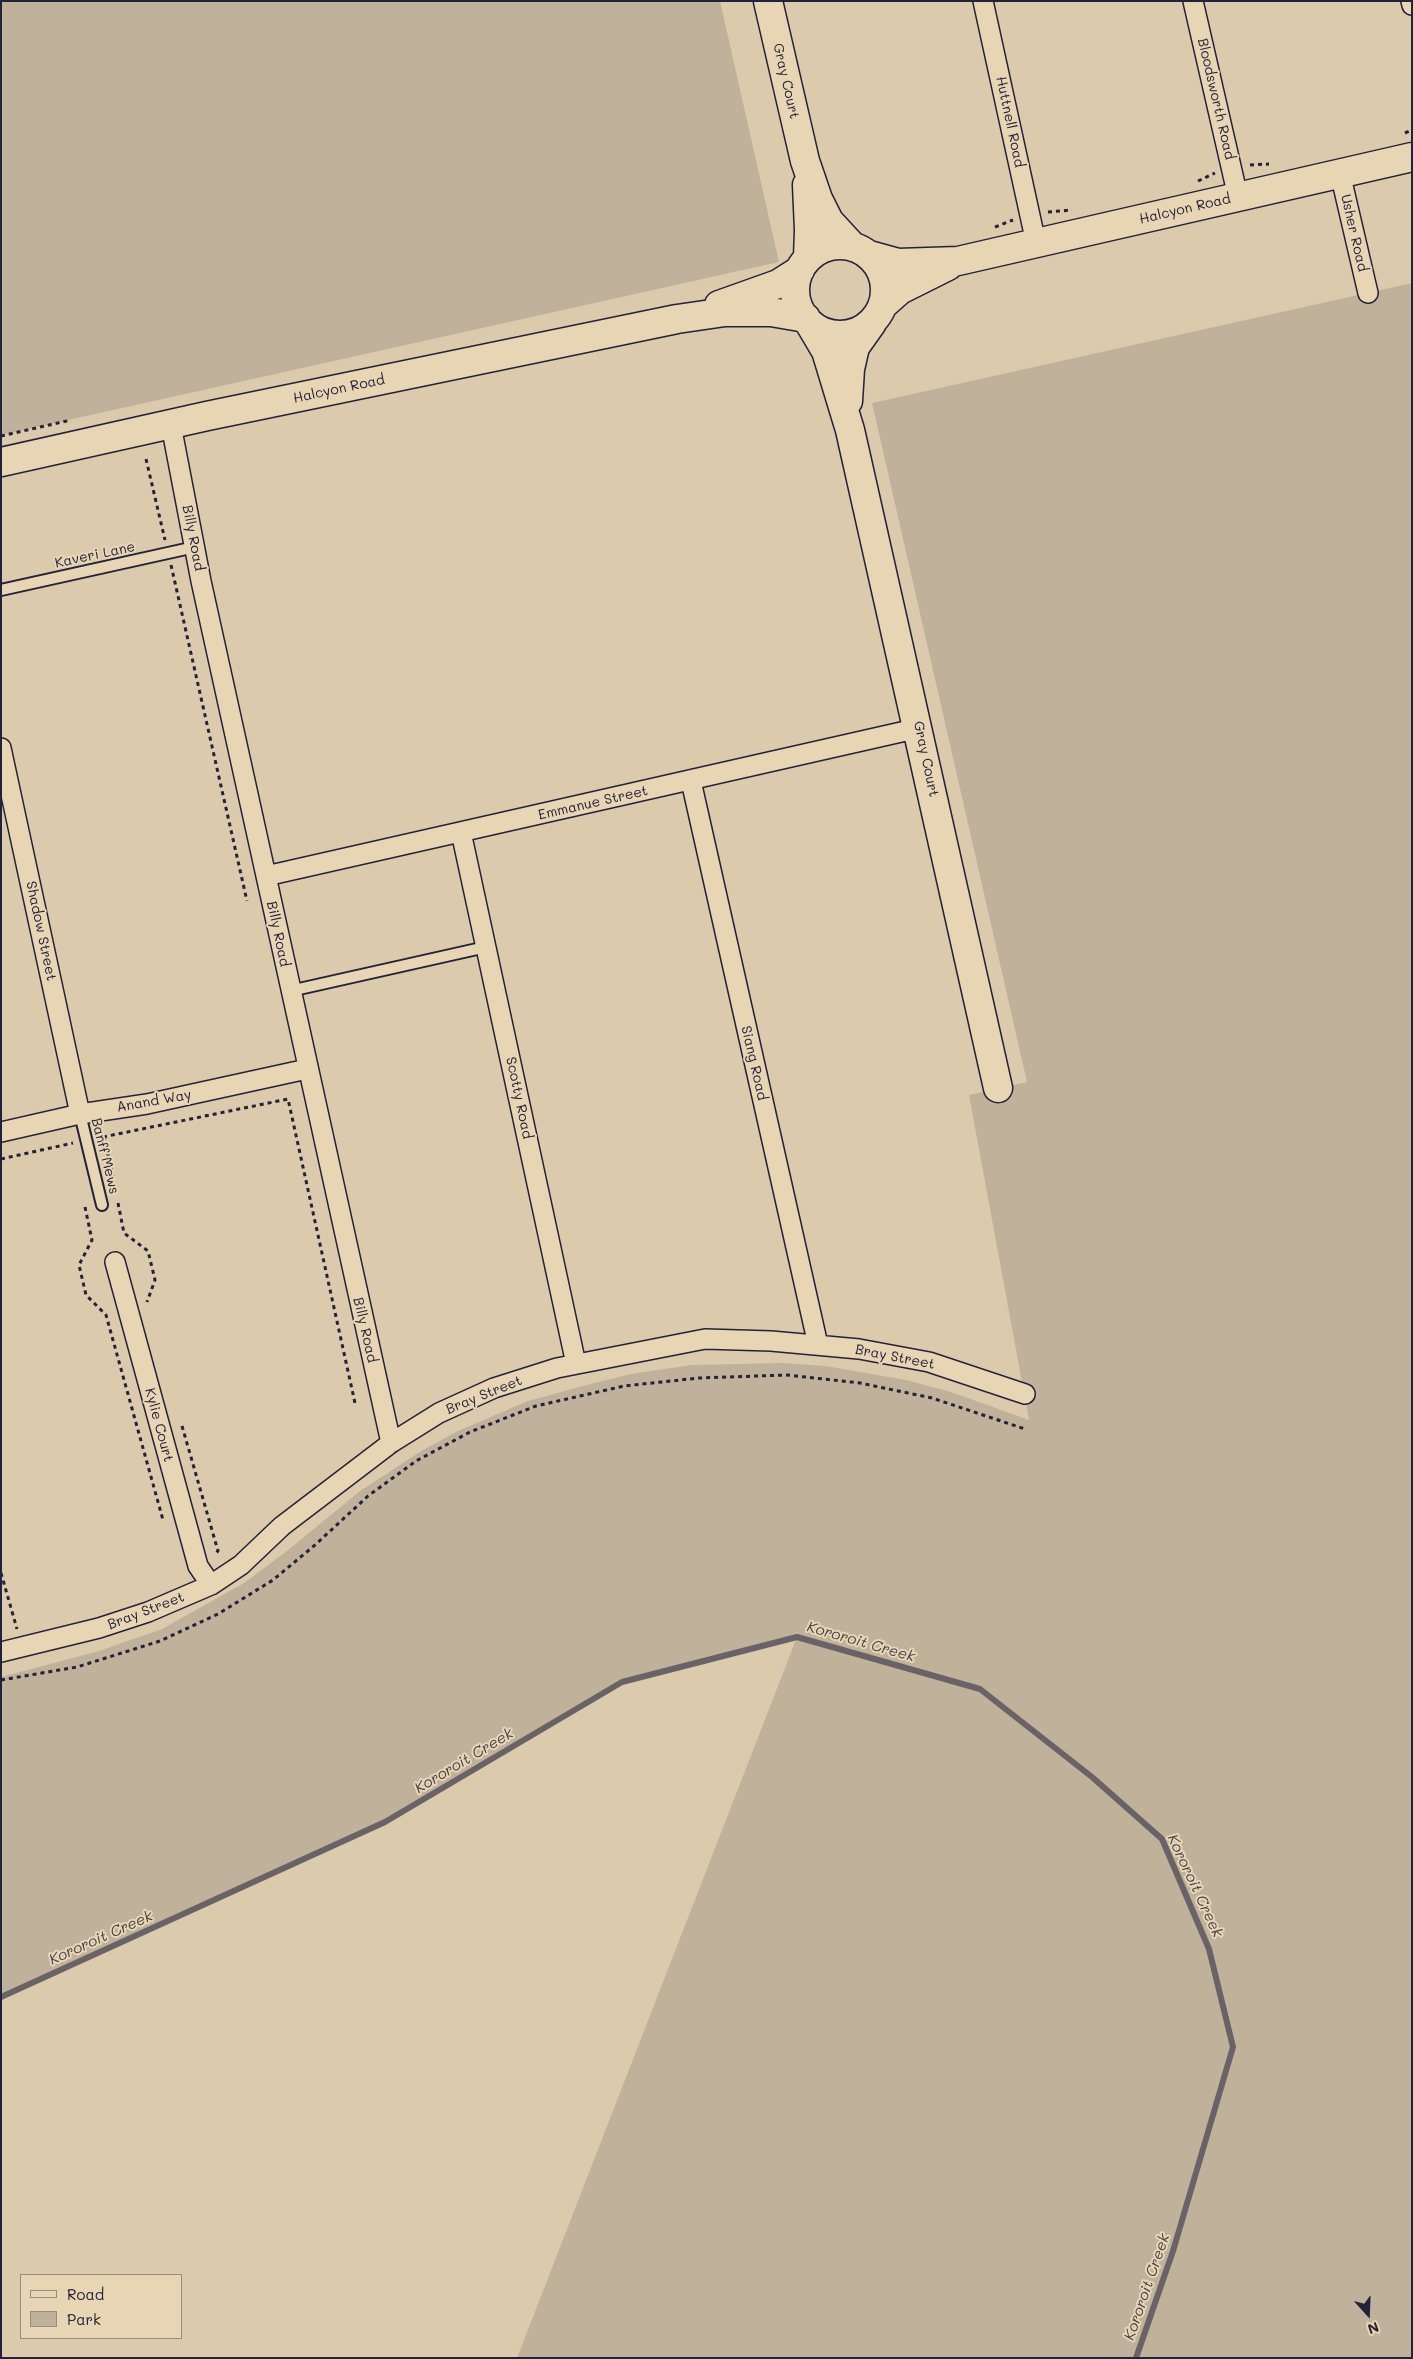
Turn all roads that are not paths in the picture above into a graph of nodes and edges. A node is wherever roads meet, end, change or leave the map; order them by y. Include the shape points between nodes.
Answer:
1 (768, 1) edge
2 (983, 1) edge
3 (1194, 1) edge
4 (1412, 157) edge
5 (805, 161) junction
6 (1340, 173) junction
7 (1238, 197) junction
8 (1036, 243) junction
9 (861, 251) junction
10 (958, 261) junction
11 (804, 264) junction
12 (1368, 293) dead end
13 (879, 312) junction
14 (677, 319) junction
15 (808, 321) junction
16 (171, 424) junction
17 (850, 430) junction
18 (1, 462) edge
19 (195, 547) junction
20 (1, 590) edge
21 (919, 728) junction
22 (1, 748) edge
23 (691, 780) junction
24 (462, 832) junction
25 (266, 876) junction
26 (486, 947) junction
27 (290, 991) junction
28 (307, 1069) junction
29 (998, 1088) dead end
30 (80, 1114) junction
31 (1, 1132) edge
32 (102, 1205) dead end
33 (115, 1262) dead end
34 (818, 1345) junction
35 (576, 1364) junction
36 (1025, 1394) dead end
37 (390, 1442) junction
38 (211, 1585) junction
39 (2, 1649) edge

1 - 5 street, Gray Court
2 - 8 street, Huttnell Road
3 - 7 street, Bloodsworth Road
4 - 6 street, Halcyon Road
5 - 9 street via 829,221
5 - 11 street via 808,204
6 - 7 street, Halcyon Road
6 - 12 street, Usher Road
7 - 8 street, Halcyon Road
8 - 10 street, Halcyon Road
9 - 10 street via 898,263
9 - 11 street via 834,245 820,249
9 - 13 street via 875,261 883,274 886,290
10 - 13 street via 900,290
11 - 14 street via 778,284
11 - 15 street via 795,284 796,299
13 - 15 street via 864,328 851,334 822,332
13 - 17 street via 855,347 848,395
14 - 15 street via 725,312 752,312 785,313
14 - 16 street, Halcyon Road
15 - 17 street via 826,351
16 - 18 street, Halcyon Road
16 - 19 street, Billy Road
17 - 21 street, Gray Court
19 - 20 lane, Kaveri Lane
19 - 25 street, Billy Road
21 - 23 street, Emmanue Street
21 - 29 street, Gray Court
22 - 30 street, Shadow Street
23 - 24 street, Emmanue Street
23 - 34 street, Siang Road
24 - 25 street, Emmanue Street
24 - 26 street, Scotty Road
25 - 27 street, Billy Road
26 - 27 lane
26 - 35 street, Scotty Road
27 - 28 street, Billy Road
28 - 30 street, Anand Way via 147,1104
28 - 37 street, Billy Road
30 - 31 street, Anand Way
30 - 32 lane, Banff Mews
33 - 38 street, Kylie Court via 198,1566
34 - 35 street, Bray Street via 705,1339
34 - 36 street, Bray Street via 929,1362
35 - 37 street, Bray Street via 494,1388 439,1413
37 - 38 street, Bray Street via 282,1526 241,1565
38 - 39 street, Bray Street via 148,1612 99,1628

